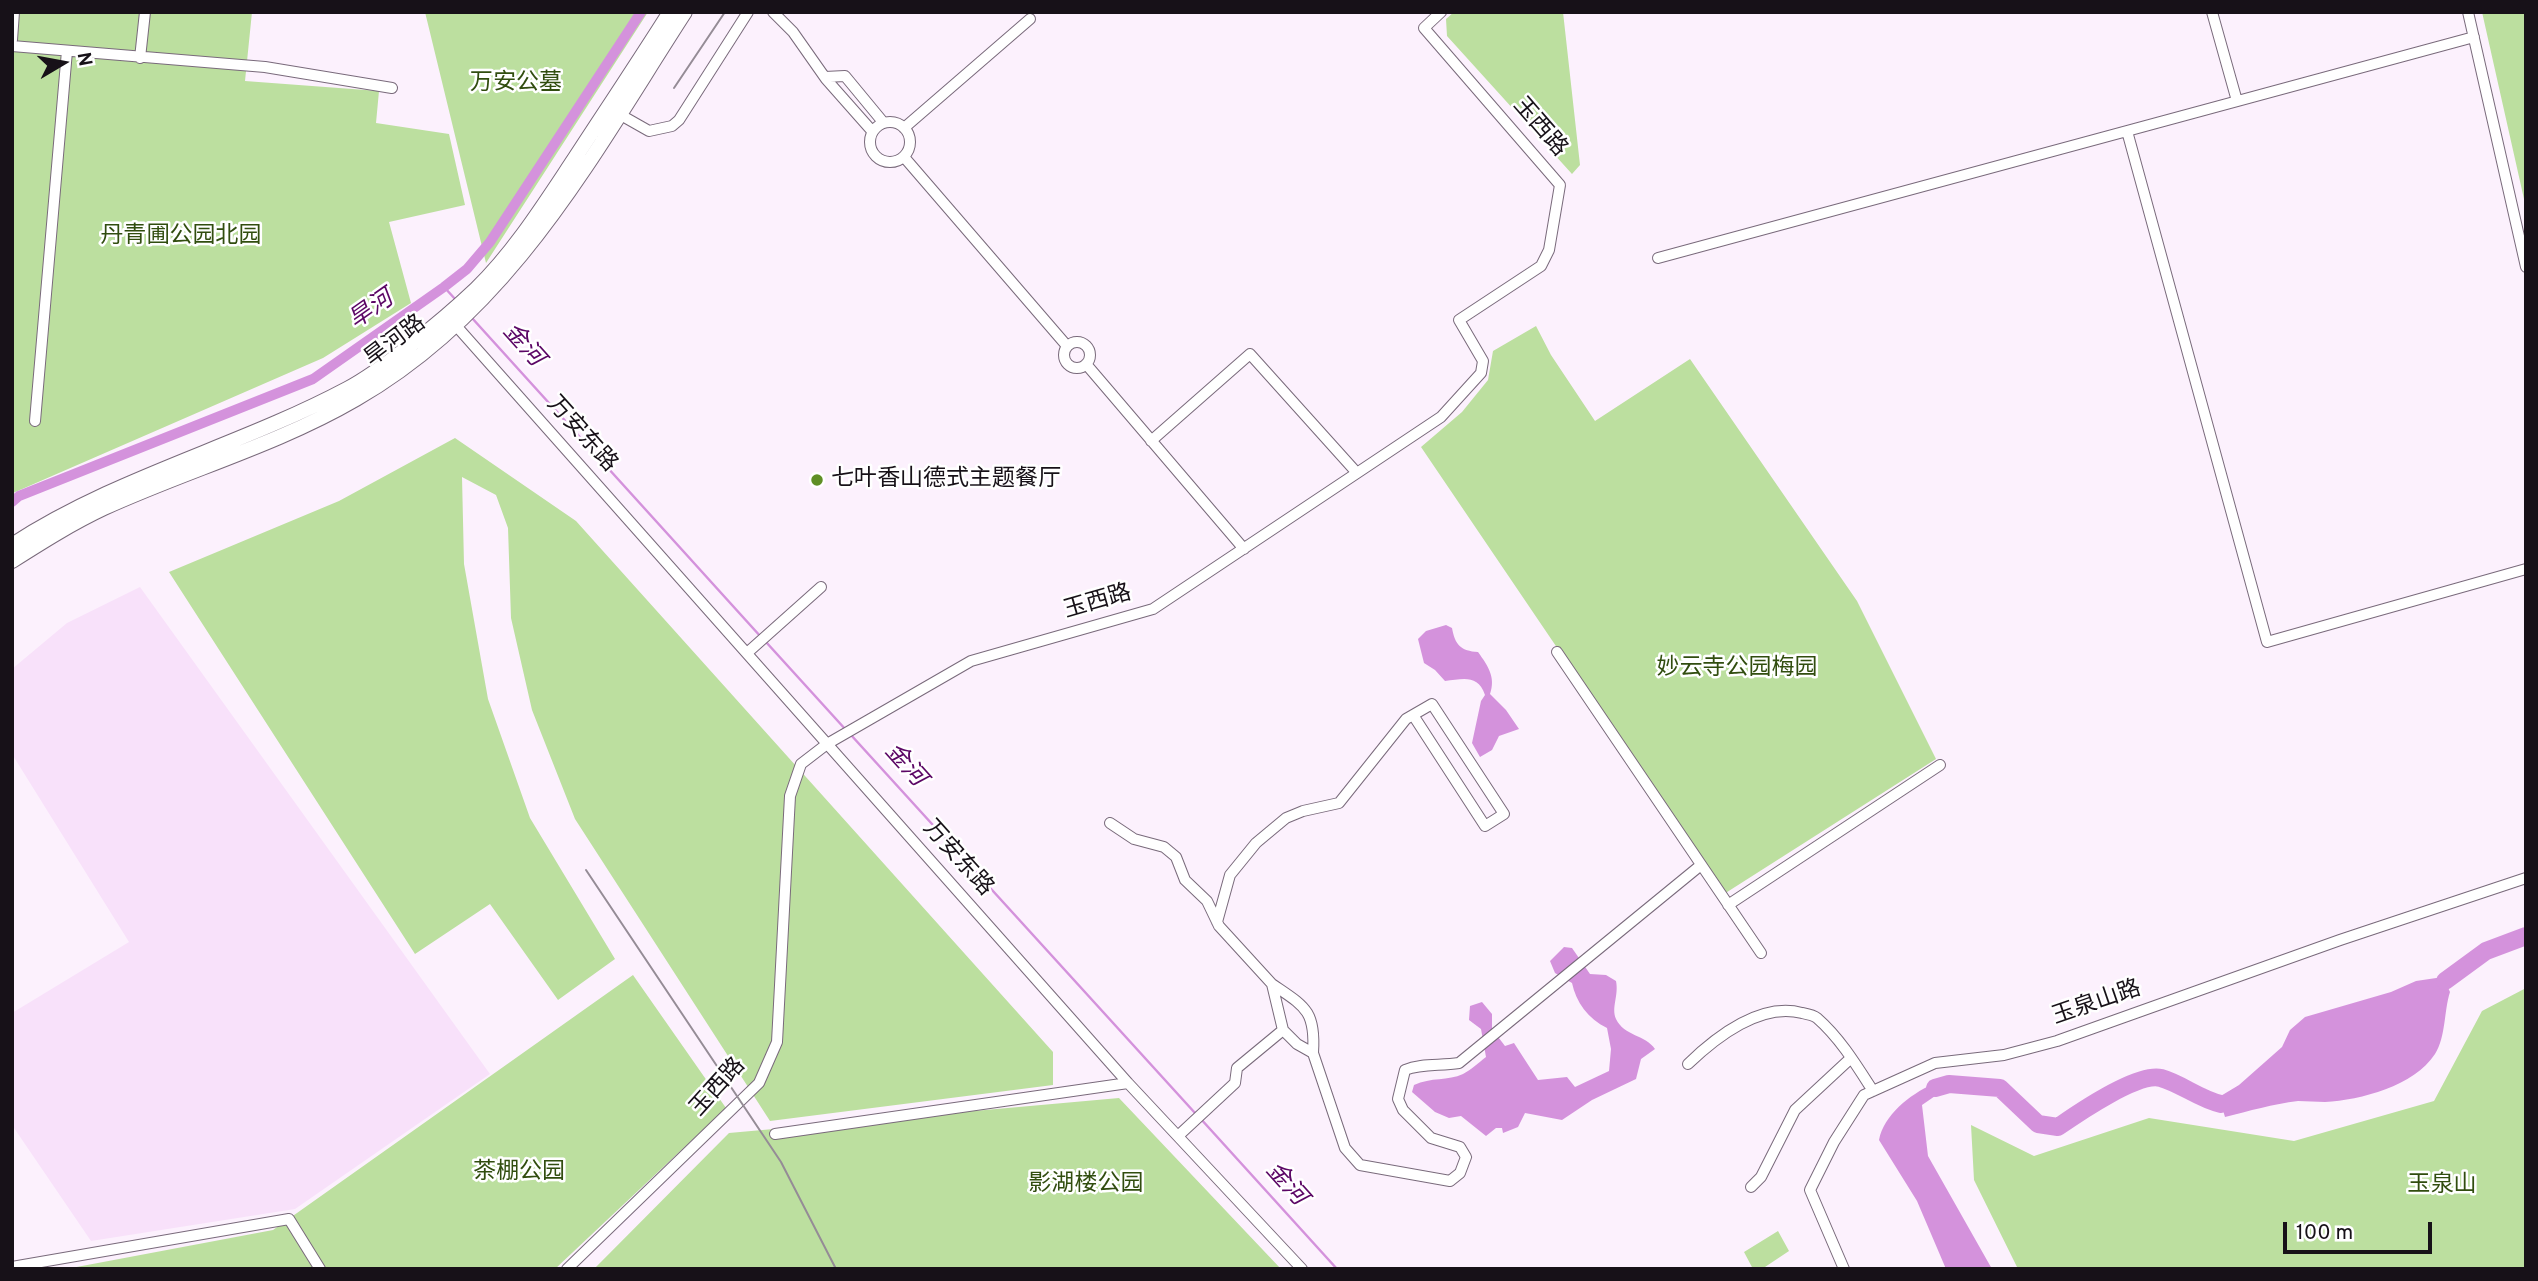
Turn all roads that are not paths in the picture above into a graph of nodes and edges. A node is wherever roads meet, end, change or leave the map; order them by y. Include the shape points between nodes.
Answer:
1 (14, 12) edge
2 (145, 12) edge
3 (670, 12) edge
4 (685, 12) edge
5 (748, 12) edge
6 (773, 12) edge
7 (1441, 12) edge
8 (2213, 12) edge
9 (2468, 12) edge
10 (1030, 19) dead end
11 (2473, 37) junction
12 (12, 40) edge
13 (12, 46) edge
14 (67, 51) junction
15 (140, 58) junction
16 (825, 77) junction
17 (392, 88) dead end
18 (2237, 101) junction
19 (619, 114) junction
20 (883, 122) junction
21 (904, 128) junction
22 (872, 131) junction
23 (2127, 131) junction
24 (904, 157) junction
25 (1658, 258) dead end
26 (2526, 267) edge
27 (474, 300) junction
28 (456, 316) junction
29 (1067, 346) junction
30 (1086, 364) junction
31 (35, 421) dead end
32 (1151, 441) junction
33 (1357, 473) junction
34 (12, 545) edge
35 (1244, 549) junction
36 (12, 561) edge
37 (2526, 569) edge
38 (821, 587) dead end
39 (1557, 652) dead end
40 (747, 653) junction
41 (1413, 715) junction
42 (827, 744) junction
43 (1940, 765) dead end
44 (1110, 823) dead end
45 (1701, 865) junction
46 (2526, 878) edge
47 (1728, 905) junction
48 (1217, 922) junction
49 (1761, 953) dead end
50 (1272, 984) junction
51 (1283, 1030) junction
52 (1313, 1052) junction
53 (1851, 1058) junction
54 (1688, 1064) dead end
55 (1128, 1083) junction
56 (1873, 1091) junction
57 (775, 1134) dead end
58 (1178, 1136) junction
59 (1751, 1187) dead end
60 (12, 1267) edge
61 (320, 1269) edge
62 (567, 1269) edge
63 (1303, 1269) edge
64 (1844, 1269) edge

1 - 12 street
2 - 15 street
3 - 27 main road, 旱河路 via 541,210
4 - 19 main road, 旱河路
5 - 19 street via 672,126 649,131
6 - 16 street
7 - 33 street, 玉西路 via 1424,28 1560,186 1559,203 1541,266 1459,320 1483,361 1481,373 1441,417
8 - 18 street
9 - 11 street
10 - 21 street
11 - 18 street
11 - 26 street
13 - 14 street
14 - 15 street
14 - 31 street
15 - 17 street via 265,67
16 - 20 street via 845,76
16 - 22 street
18 - 23 street
19 - 27 main road, 旱河路 via 526,252
20 - 21 street via 897,122
20 - 22 street
21 - 24 street via 910,138
22 - 24 street via 869,143 879,159 892,162
23 - 25 street
23 - 37 street via 2267,642
24 - 29 street
27 - 28 main road, 旱河路
28 - 34 main road, 旱河路 via 350,388 99,496
28 - 36 main road, 旱河路 via 399,371 356,399 285,434 104,508
28 - 40 street, 万安东路
29 - 30 street via 1063,356 1067,364 1079,368
29 - 30 street via 1076,341 1085,344 1090,352
30 - 32 street
32 - 33 street via 1250,355
32 - 35 street
33 - 35 street, 玉西路
35 - 42 street, 玉西路 via 1153,609 971,661
38 - 40 street
39 - 45 street
40 - 42 street, 万安东路
41 - 41 street via 1432,704 1504,814 1485,826
41 - 48 street via 1384,744 1339,803 1286,818 1256,843 1230,875
42 - 55 street, 万安东路
42 - 62 street, 玉西路 via 801,764 790,796 777,1042 759,1083
43 - 47 street
44 - 48 street via 1176,857 1185,880 1206,901
45 - 47 street
45 - 52 street via 1459,1063 1405,1070 1398,1099 1403,1110 1431,1138 1460,1147 1466,1157 1460,1173 1450,1181 1360,1165 1345,1148
46 - 56 street, 玉泉山路 via 2057,1041 2004,1055 1935,1063
47 - 49 street
48 - 50 street
50 - 51 street
50 - 52 street via 1303,1006 1315,1030
51 - 52 street
51 - 58 street via 1237,1068 1235,1083
53 - 54 street via 1815,1017 1796,1011 1759,1016 1730,1030
53 - 56 street
53 - 59 street via 1795,1110 1761,1177
55 - 57 street
55 - 58 street, 万安东路
56 - 64 street, 玉泉山路 via 1864,1095 1841,1130 1810,1191
58 - 63 street, 万安东路
60 - 61 street via 289,1219

